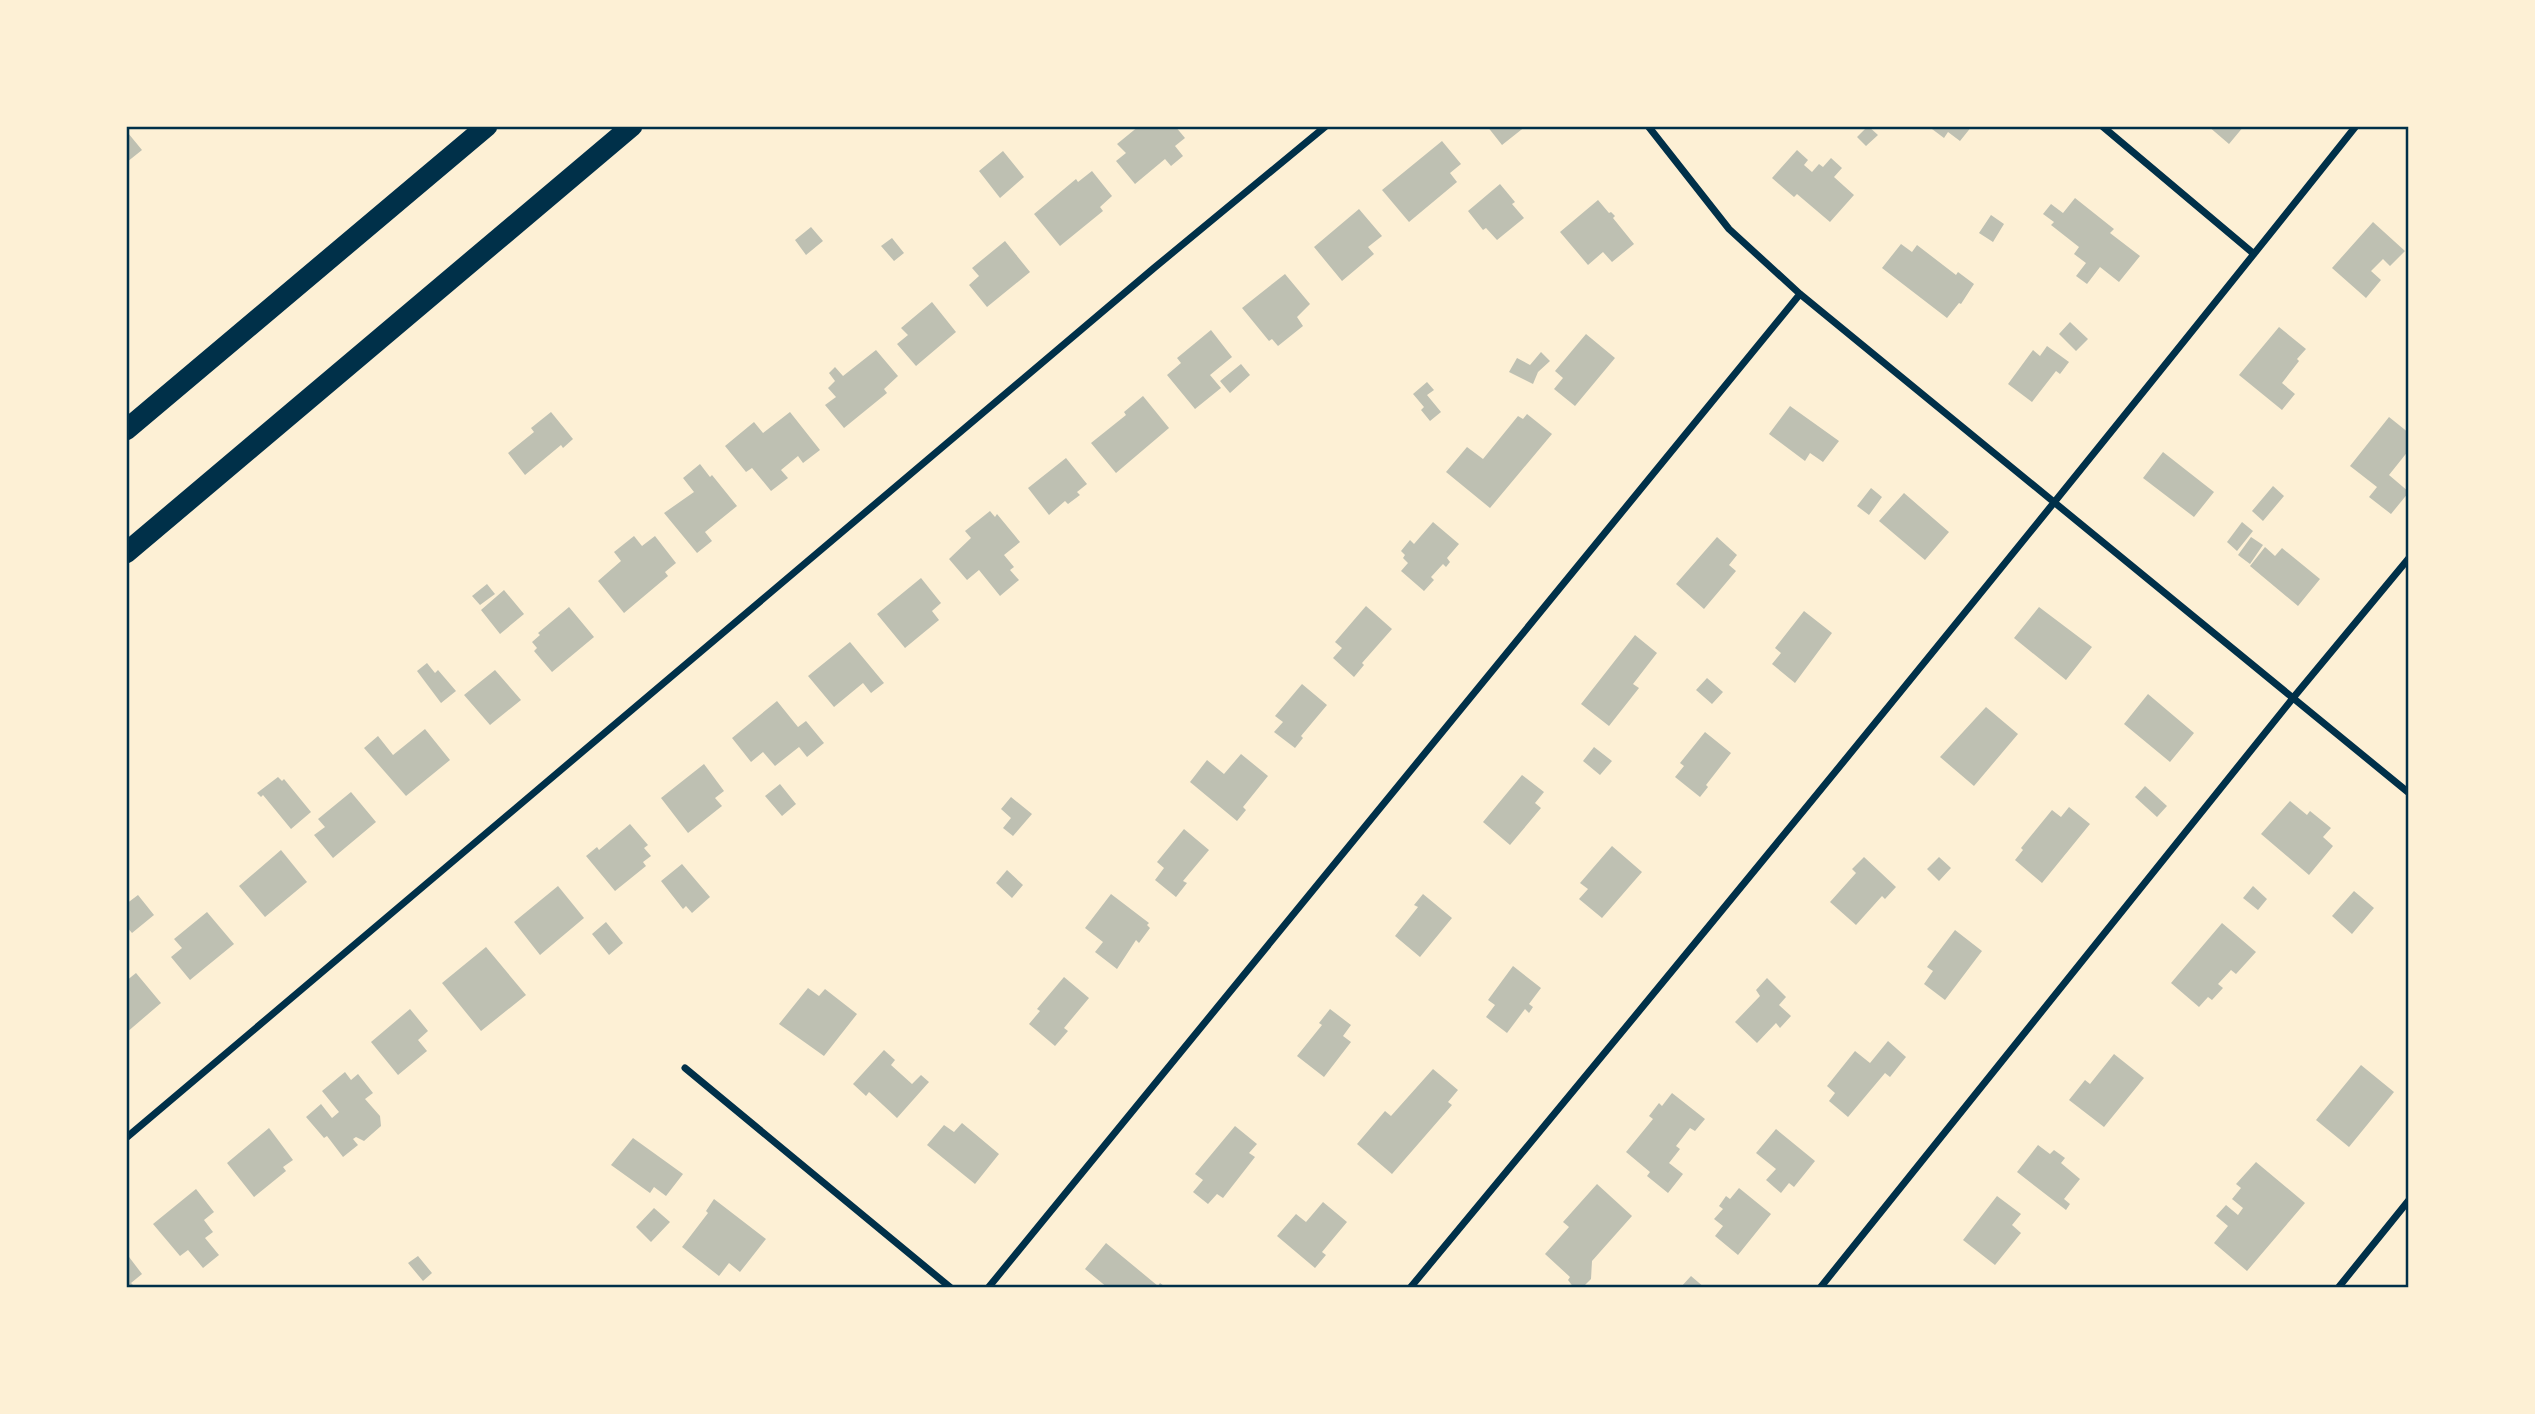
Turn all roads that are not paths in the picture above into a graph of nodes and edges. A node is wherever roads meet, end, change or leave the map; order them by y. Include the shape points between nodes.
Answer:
1 (487, 126) edge
2 (632, 126) edge
3 (1326, 126) edge
4 (1648, 126) edge
5 (2102, 126) edge
6 (2356, 126) edge
7 (2254, 254) junction
8 (1800, 294) junction
9 (126, 430) edge
10 (2054, 502) junction
11 (126, 553) edge
12 (2409, 558) edge
13 (2294, 698) junction
14 (2409, 793) edge
15 (685, 1068) dead end
16 (126, 1138) edge
17 (2409, 1200) edge
18 (951, 1288) edge
19 (988, 1288) edge
20 (1410, 1288) edge
21 (1820, 1288) edge
22 (2338, 1288) edge

1 - 9 highway
2 - 11 highway
3 - 16 street
4 - 8 street via 1729,229
5 - 7 street
6 - 7 street
7 - 10 street
8 - 10 street
8 - 19 street
10 - 13 street
10 - 20 street
12 - 13 street
13 - 14 street
13 - 21 street
15 - 18 street
17 - 22 street

